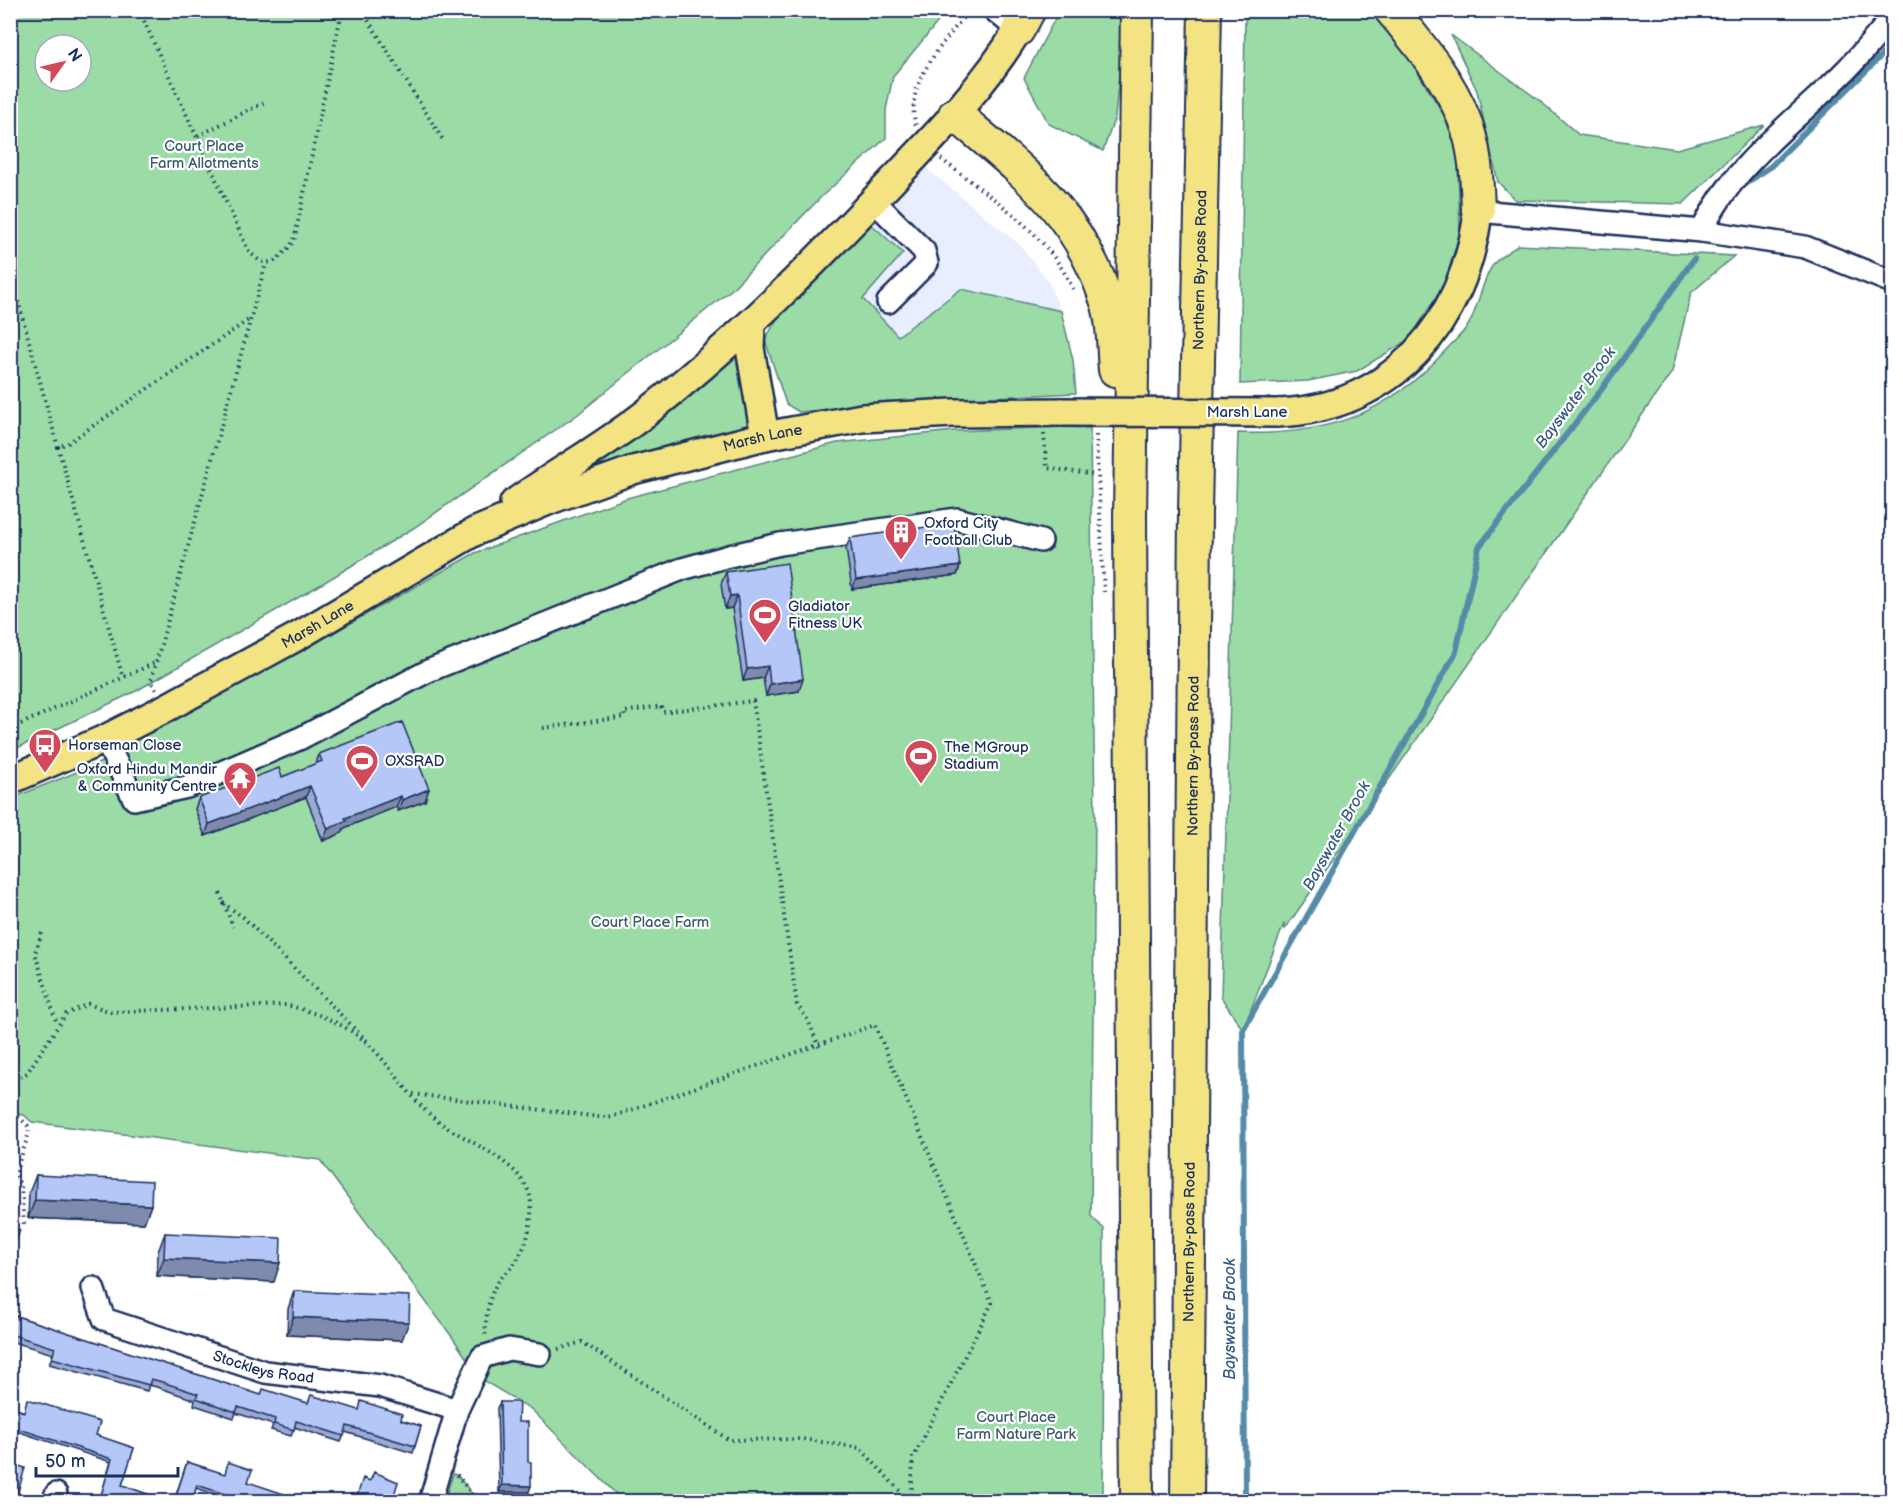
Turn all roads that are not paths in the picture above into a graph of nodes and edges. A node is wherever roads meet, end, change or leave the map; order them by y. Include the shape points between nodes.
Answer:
1 (994, 10) edge
2 (1137, 10) edge
3 (1205, 10) edge
4 (1224, 10) edge
5 (1391, 10) edge
6 (1893, 18) edge
7 (1024, 20) edge
8 (955, 114) junction
9 (1203, 156) junction
10 (874, 201) junction
11 (1478, 211) junction
12 (1702, 231) junction
13 (1893, 282) edge
14 (888, 302) dead end
15 (751, 325) junction
16 (765, 436) junction
17 (1130, 517) junction
18 (474, 532) junction
19 (1041, 541) dead end
20 (105, 739) junction
21 (10, 780) edge
22 (93, 1288) dead end
23 (540, 1354) road end
24 (457, 1410) junction
25 (430, 1502) edge
26 (1137, 1502) edge
27 (1187, 1502) edge

1 - 7 street
2 - 17 highway
3 - 9 highway, Northern By-pass Road
4 - 9 highway
5 - 11 highway via 1418,43 1464,119 1477,168
6 - 12 street via 1732,182 1714,205
7 - 8 main road via 998,64
8 - 10 main road
8 - 17 highway via 1038,185 1060,209 1084,247 1108,303
9 - 27 highway, Northern By-pass Road via 1195,525
10 - 14 street via 924,251 927,263
10 - 15 main road
11 - 12 street
11 - 16 main road, Marsh Lane, bridge via 1475,244 1465,276 1429,340 1398,369 1343,401 1307,412 953,413 862,418
12 - 13 street via 1805,247
15 - 16 main road via 750,348
15 - 18 main road via 644,414
16 - 18 main road, Marsh Lane via 633,471
17 - 26 highway
18 - 20 main road, Marsh Lane via 298,636
19 - 20 street via 957,519 780,544 729,556 681,570 428,671 301,738 187,787 134,799
20 - 21 main road, Marsh Lane
22 - 24 street, Stockleys Road via 104,1319 265,1372 380,1386
23 - 24 street via 509,1349 478,1364
24 - 25 street

